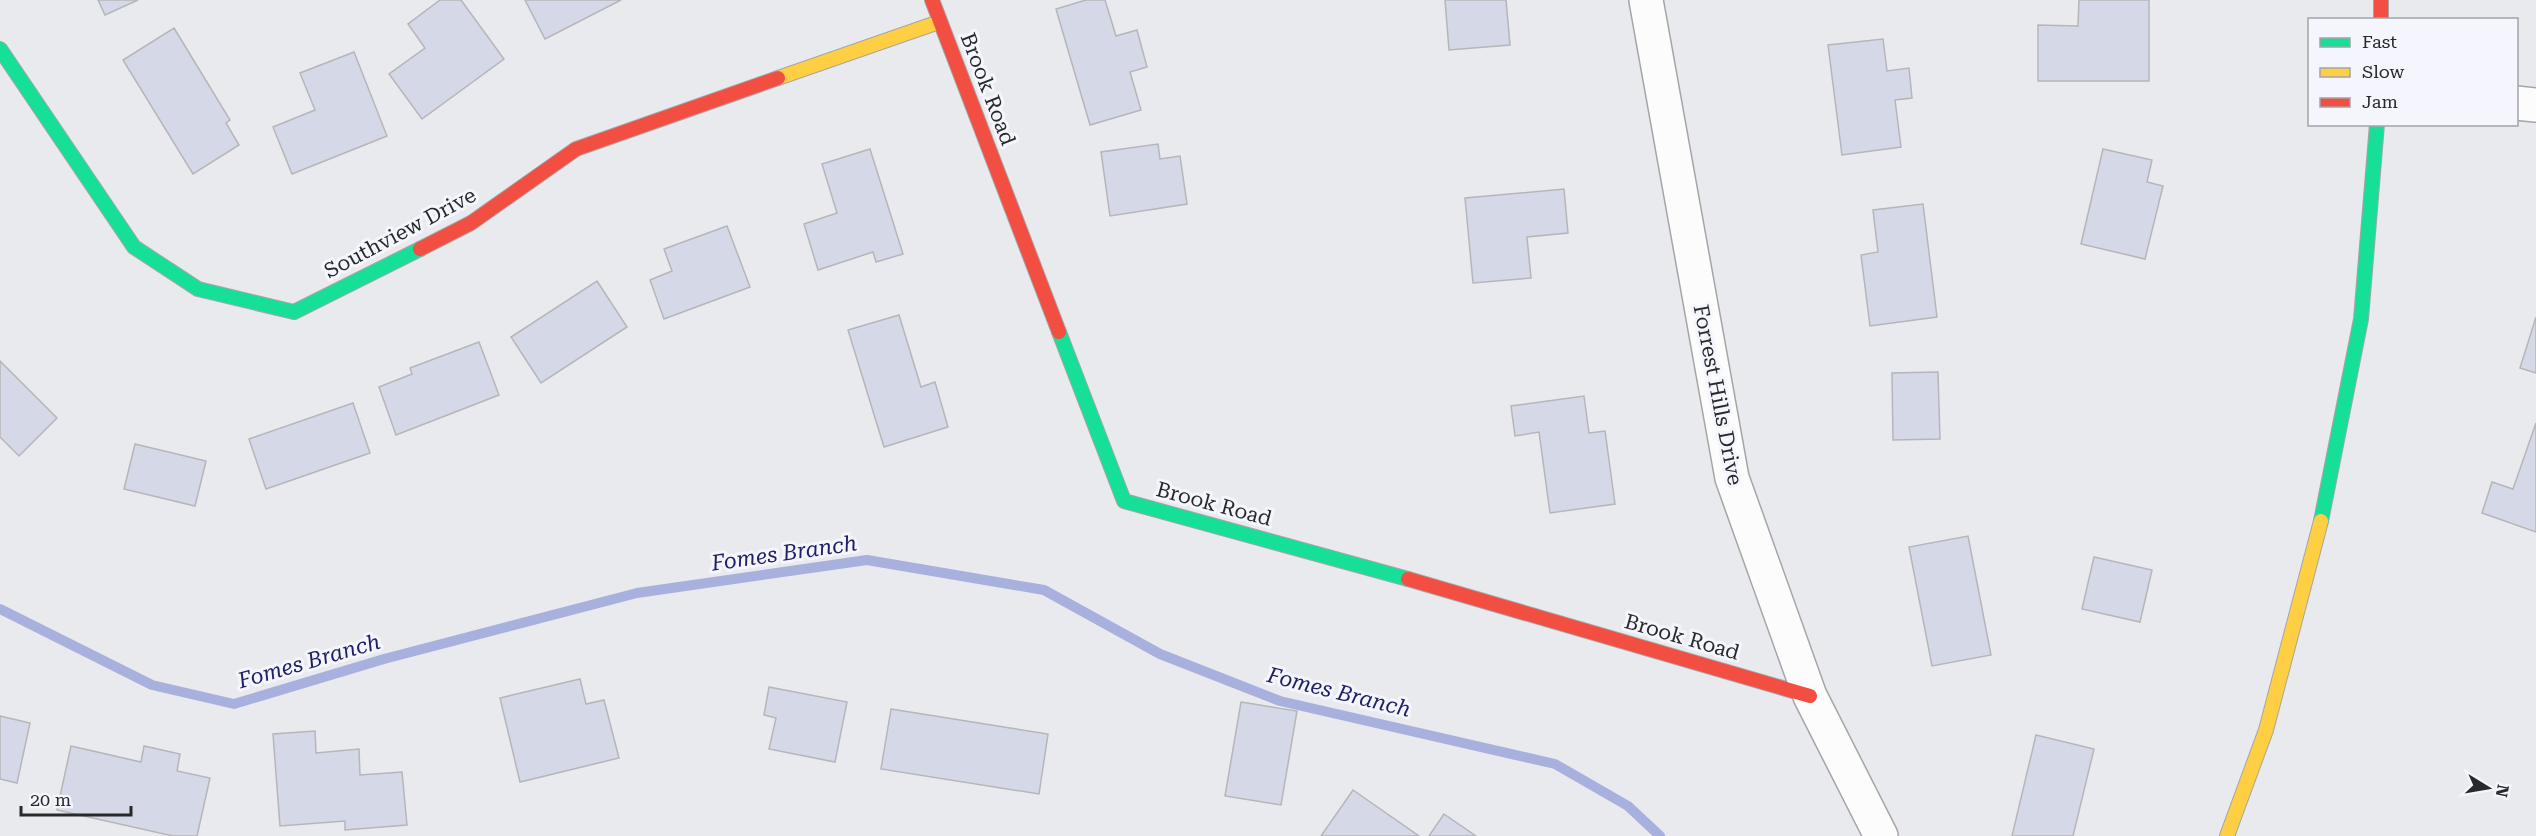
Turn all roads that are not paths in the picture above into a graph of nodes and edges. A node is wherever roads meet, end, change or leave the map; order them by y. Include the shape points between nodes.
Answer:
1 (932, 0) edge
2 (1646, 0) edge
3 (2381, 0) edge
4 (2381, 18) edge
5 (939, 22) junction
6 (0, 49) edge
7 (2518, 103) edge
8 (2536, 105) edge
9 (2377, 126) edge
10 (1810, 696) junction
11 (1881, 836) edge
12 (2227, 836) edge

1 - 5 main road, Brook Road
2 - 10 street, Forrest Hills Drive via 1732,478
3 - 4 main road
5 - 6 main road, Southview Drive via 576,149 471,223 294,312 198,289 134,247
5 - 10 main road, Brook Road via 1124,501 1494,603
7 - 8 street
9 - 12 main road via 2361,319 2318,537 2266,730
10 - 11 street, Forrest Hills Drive

